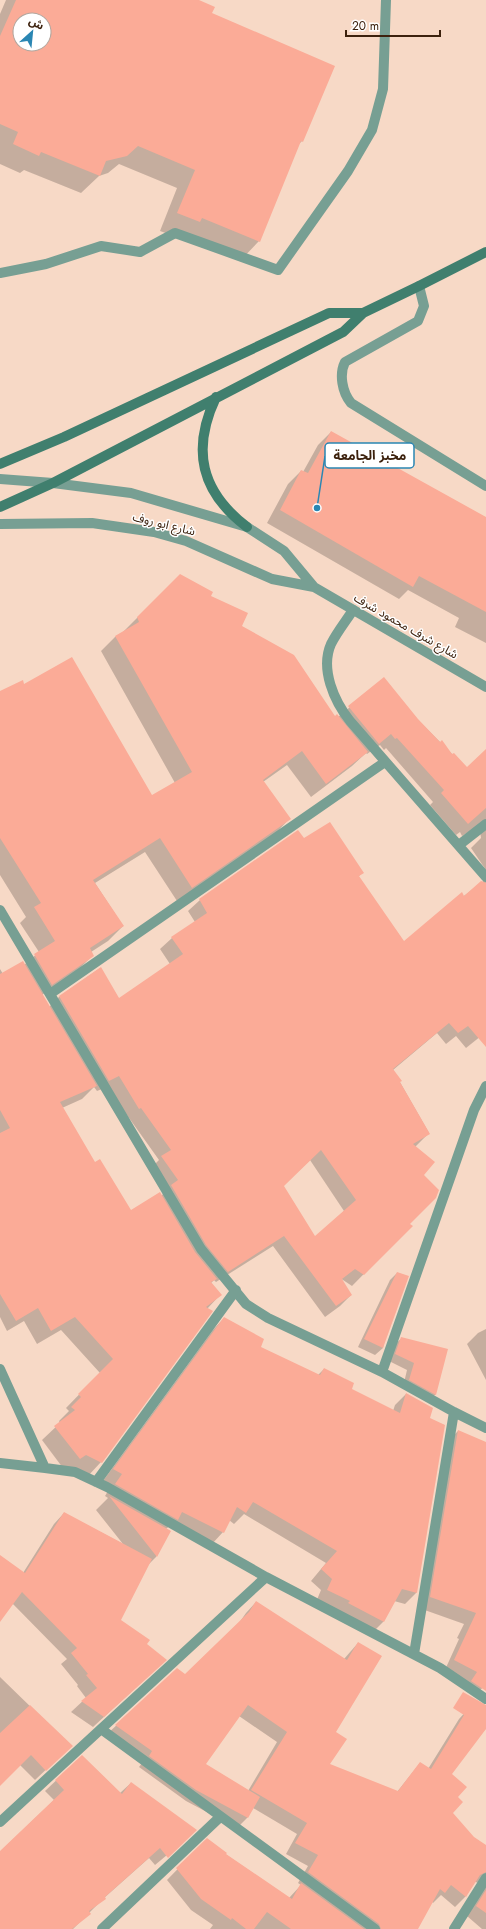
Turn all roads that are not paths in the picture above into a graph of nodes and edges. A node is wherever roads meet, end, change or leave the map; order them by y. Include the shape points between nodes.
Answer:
1 (386, 0) edge
2 (486, 252) edge
3 (0, 273) edge
4 (419, 286) junction
5 (363, 313) junction
6 (216, 397) junction
7 (0, 464) edge
8 (0, 479) edge
9 (53, 483) junction
10 (486, 486) edge
11 (0, 507) edge
12 (0, 524) edge
13 (248, 527) junction
14 (314, 587) junction
15 (353, 610) junction
16 (486, 686) edge
17 (385, 762) junction
18 (486, 824) edge
19 (459, 844) junction
20 (486, 877) edge
21 (0, 910) edge
22 (50, 994) junction
23 (486, 1086) edge
24 (236, 1290) junction
25 (0, 1369) edge
26 (382, 1372) junction
27 (454, 1412) junction
28 (486, 1428) edge
29 (0, 1463) edge
30 (44, 1468) junction
31 (96, 1482) junction
32 (266, 1577) junction
33 (414, 1654) junction
34 (486, 1699) edge
35 (101, 1729) junction
36 (220, 1816) junction
37 (0, 1822) edge
38 (486, 1878) edge
39 (102, 1929) edge
40 (375, 1929) edge
41 (454, 1929) edge

1 - 3 street via 384,89 372,130 348,171 278,270 175,233 140,252 101,246 46,264
2 - 4 main road
4 - 5 main road
4 - 10 street via 424,306 418,321 346,362 342,368 346,397 351,403
5 - 6 main road via 343,332
5 - 7 main road via 329,313 86,427
6 - 9 main road
6 - 13 main road via 207,417 203,437 203,458 208,479 217,498 231,515
8 - 9 street, شارع ابو روف
9 - 11 main road
9 - 13 street, شارع ابو روف via 132,494
12 - 14 street, شارع ابو روف via 92,523 154,532 186,541 272,579
13 - 14 street, شارع ابو روف via 284,551
14 - 15 street, شارع شرف محمود شرف
15 - 16 street, شارع شرف محمود شرف
15 - 17 street via 331,643 328,676 342,712
17 - 19 street
17 - 22 street
18 - 19 street
19 - 20 street
21 - 22 street
22 - 24 street via 201,1248
23 - 26 street via 474,1110
24 - 26 street via 246,1304 268,1318
24 - 31 street
25 - 30 street
26 - 27 street
27 - 28 street
27 - 33 street
29 - 30 street
30 - 31 street via 75,1472
31 - 32 street
32 - 33 street
32 - 35 street
33 - 34 street via 460,1680
35 - 36 street
35 - 37 street
36 - 39 street
36 - 40 street
38 - 41 street

